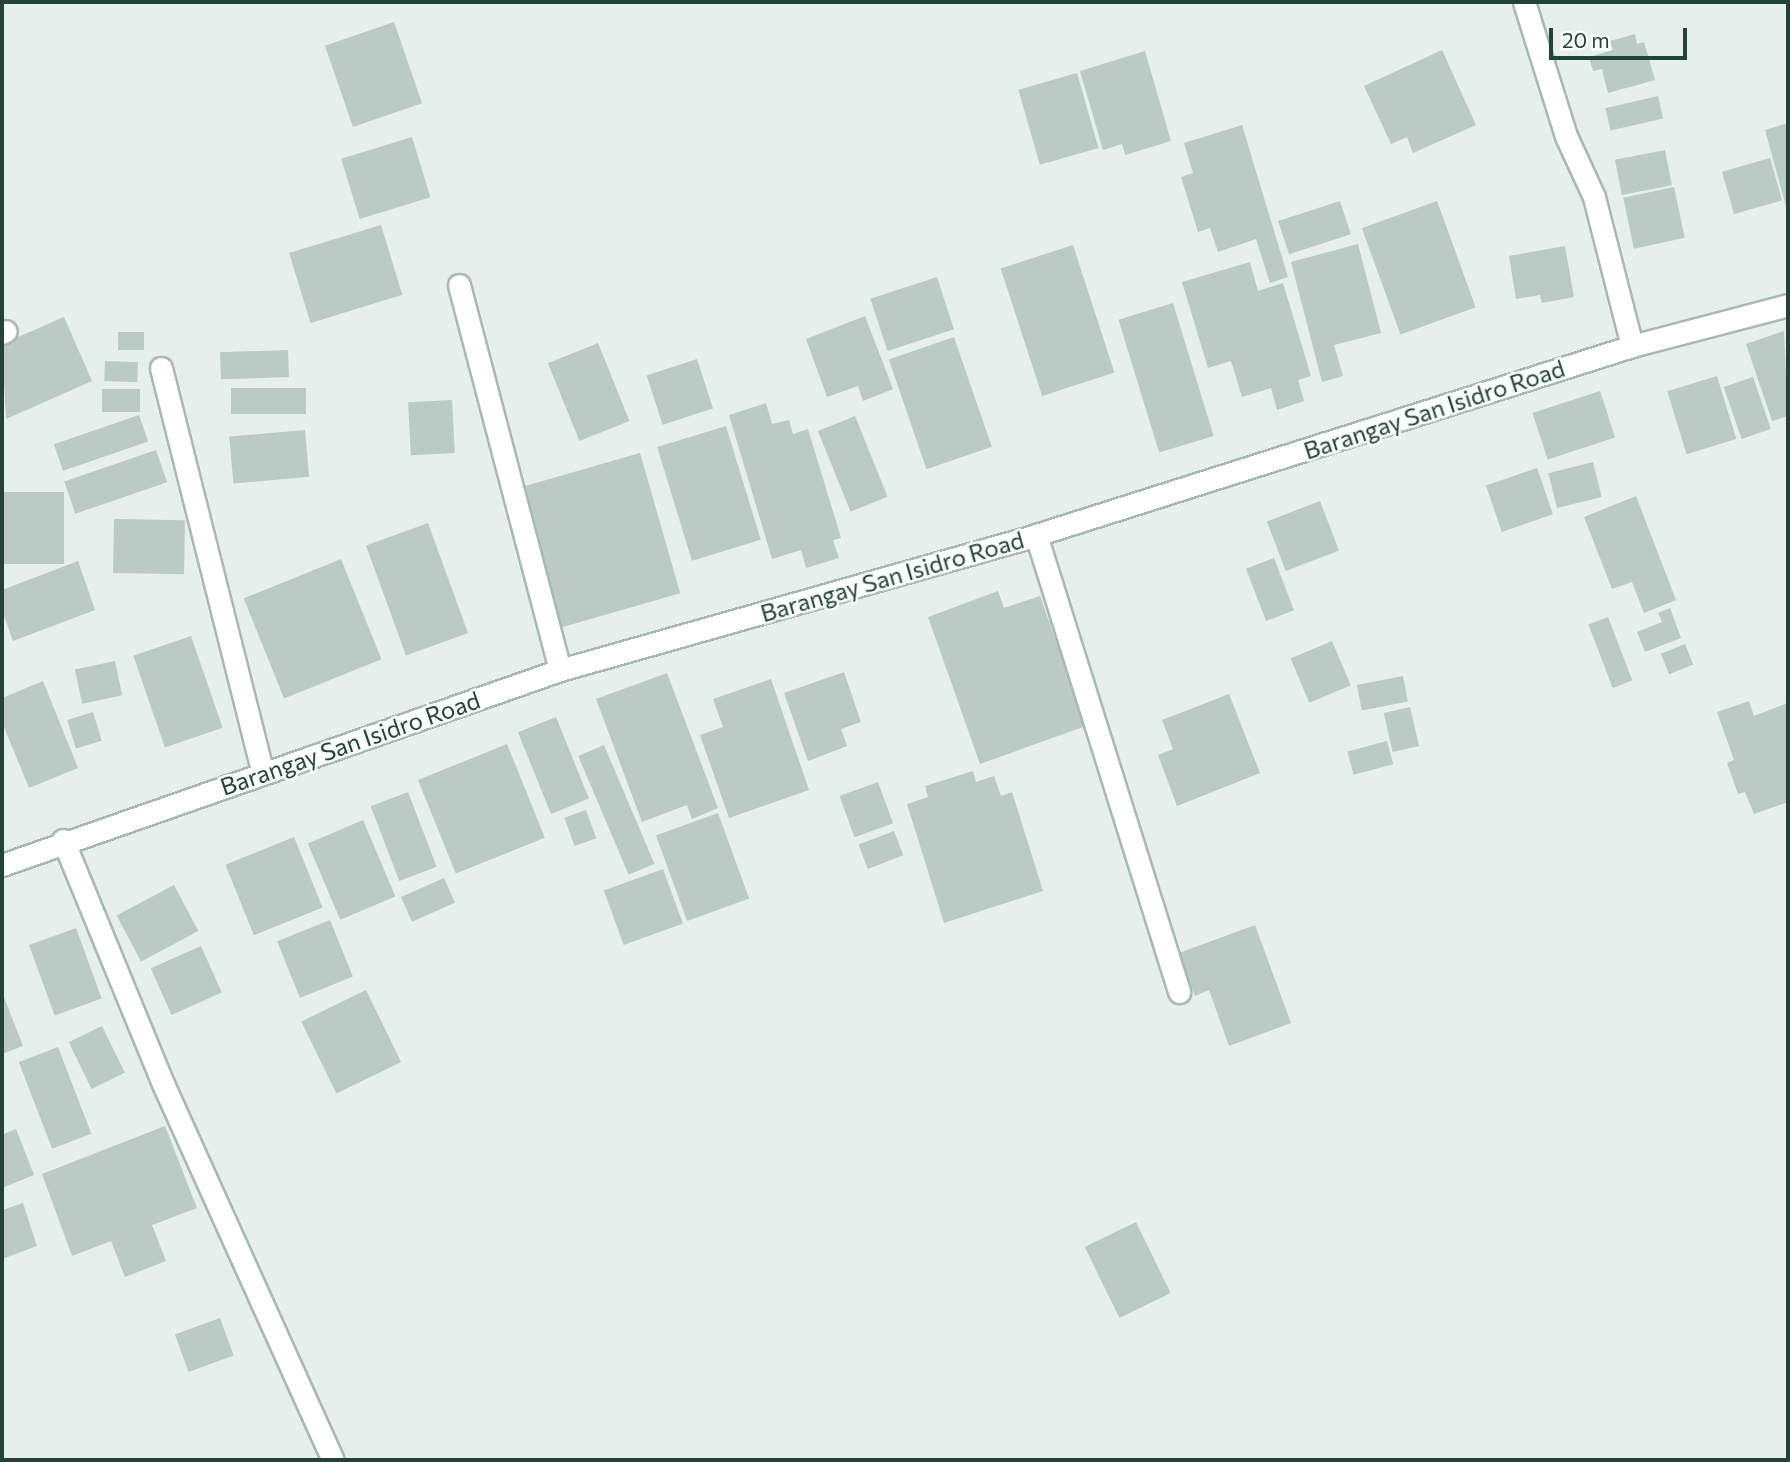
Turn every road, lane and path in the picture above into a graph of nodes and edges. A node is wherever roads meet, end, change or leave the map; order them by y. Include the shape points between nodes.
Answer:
1 (1524, 2) edge
2 (459, 285) dead end
3 (1788, 304) edge
4 (1632, 346) junction
5 (161, 368) dead end
6 (1036, 535) junction
7 (560, 670) junction
8 (263, 773) junction
9 (63, 840) junction
10 (2, 864) edge
11 (1179, 992) dead end
12 (333, 1460) edge

1 - 4 street via 1566,135 1594,197
2 - 7 street
3 - 4 street, Barangay San Isidro Road
4 - 6 street, Barangay San Isidro Road
5 - 8 street
6 - 7 street, Barangay San Isidro Road
6 - 11 street
7 - 8 street, Barangay San Isidro Road
8 - 9 street, Barangay San Isidro Road
9 - 10 street, Barangay San Isidro Road
9 - 12 street via 164,1086

